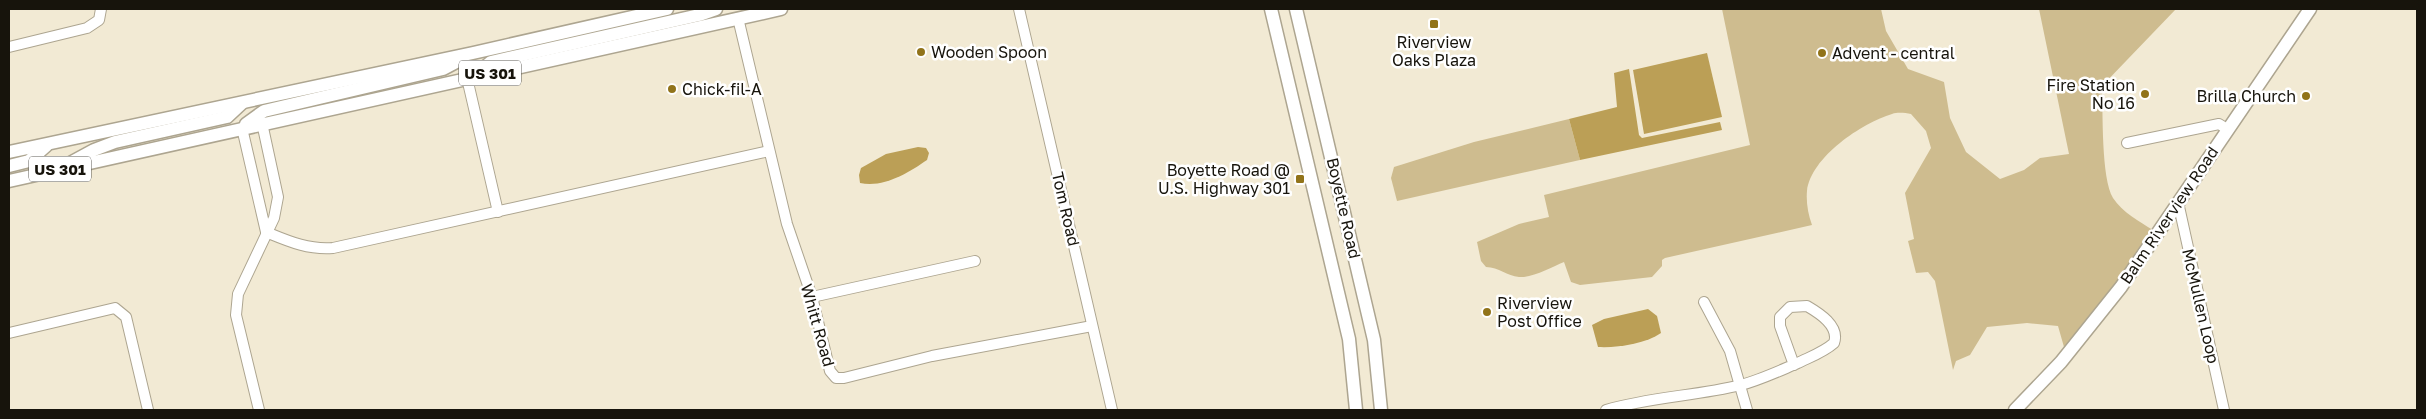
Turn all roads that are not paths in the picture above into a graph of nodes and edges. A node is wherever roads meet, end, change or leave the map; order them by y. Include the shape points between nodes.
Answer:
1 (101, 9) edge
2 (667, 9) edge
3 (716, 9) edge
4 (781, 9) edge
5 (1019, 9) edge
6 (1271, 9) edge
7 (1296, 9) edge
8 (2310, 9) edge
9 (741, 13) edge
10 (9, 47) edge
11 (473, 53) junction
12 (470, 77) junction
13 (243, 102) junction
14 (262, 123) junction
15 (242, 128) junction
16 (2227, 129) junction
17 (2127, 143) dead end
18 (48, 144) junction
19 (769, 151) junction
20 (9, 152) edge
21 (9, 166) edge
22 (57, 170) junction
23 (9, 181) edge
24 (2178, 202) junction
25 (498, 212) junction
26 (266, 232) junction
27 (975, 261) dead end
28 (812, 297) junction
29 (1704, 302) dead end
30 (1092, 326) junction
31 (9, 333) edge
32 (1794, 364) junction
33 (1741, 384) junction
34 (148, 410) edge
35 (259, 410) edge
36 (1112, 410) edge
37 (1356, 410) edge
38 (1381, 410) edge
39 (1606, 410) edge
40 (1747, 410) edge
41 (2016, 410) edge
42 (2224, 410) edge

1 - 10 street via 99,20 87,28
2 - 11 main road, US 301
3 - 12 main road via 491,62
4 - 9 main road, US 301
5 - 30 street, Tom Road
6 - 37 main road, Boyette Road via 1347,329
7 - 38 main road, Boyette Road via 1372,331
8 - 16 main road, Balm Riverview Road
9 - 12 main road, US 301
9 - 19 street, Whitt Road
11 - 13 main road, US 301
11 - 15 main road via 443,69 264,111
12 - 14 main road, US 301
12 - 25 street
13 - 18 main road, US 301
13 - 22 main road via 227,117 115,142
14 - 15 main road, US 301
14 - 26 street via 278,197 274,218
15 - 22 main road, US 301
15 - 26 street
16 - 17 street via 2219,124
16 - 24 main road, Balm Riverview Road
18 - 20 main road, US 301
18 - 21 main road via 29,161
19 - 25 street
19 - 28 street, Whitt Road via 787,224
22 - 23 main road, US 301
24 - 41 main road, Balm Riverview Road via 2121,287 2061,362
24 - 42 street, McMullen Loop
25 - 26 street via 333,248 304,246
26 - 35 street via 238,294 236,315
27 - 28 street
28 - 30 street, Whitt Road via 830,371 840,379 932,356
29 - 33 street via 1730,350
30 - 36 street, Tom Road
31 - 34 street via 115,308 126,317
32 - 32 street via 1827,348 1836,338 1832,326 1807,306 1790,308 1780,317 1780,326
32 - 33 street
33 - 39 street
33 - 40 street

